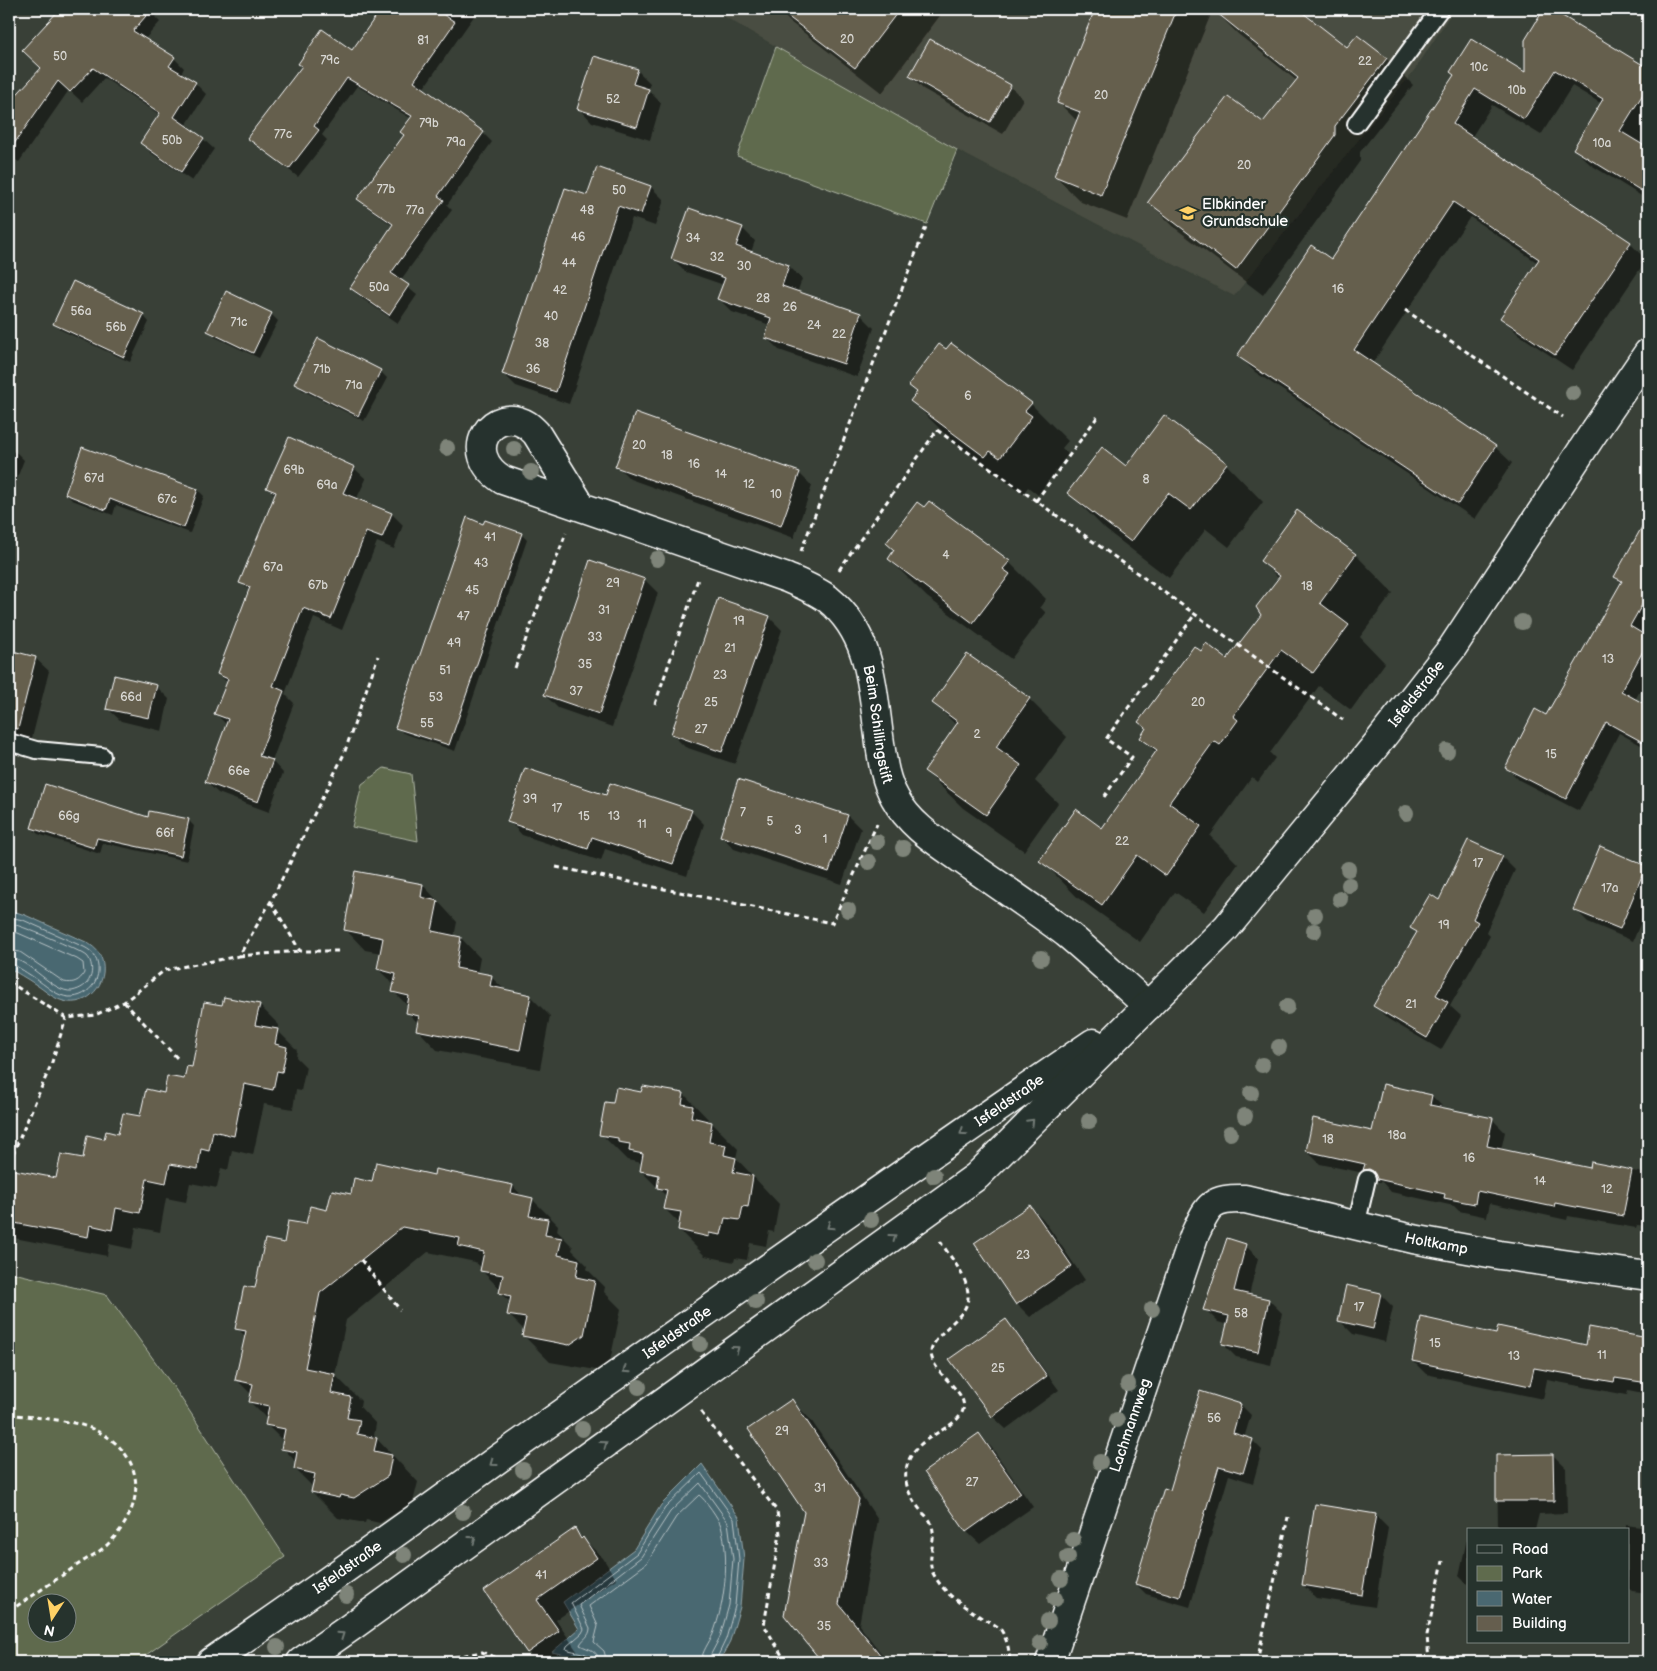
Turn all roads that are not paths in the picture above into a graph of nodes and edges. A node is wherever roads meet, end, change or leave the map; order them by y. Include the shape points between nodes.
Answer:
1 (1440, 9) edge
2 (1356, 124) dead end
3 (1648, 353) edge
4 (575, 515) road end
5 (9, 742) edge
6 (102, 756) dead end
7 (1148, 1006) junction
8 (1367, 1179) dead end
9 (1226, 1199) joint
10 (1356, 1226) junction
11 (1648, 1276) edge
12 (211, 1662) edge
13 (301, 1662) edge
14 (1050, 1662) edge

1 - 2 lane
3 - 7 main road, Isfeldstraße via 1452,648 1226,928
4 - 7 main road, Beim Schillingstift via 787,578 826,598 841,611 862,642 872,678 886,779 895,799 913,822 1065,933
5 - 6 lane via 36,750
7 -> 12 main road, Isfeldstraße via 949,1141
13 -> 7 main road, Isfeldstraße via 977,1176
8 - 10 lane
9 - 10 main road, Holtkamp via 1245,1199
9 - 14 main road, Lachmannweg via 1214,1204 1194,1236
10 - 11 main road, Holtkamp via 1500,1255

